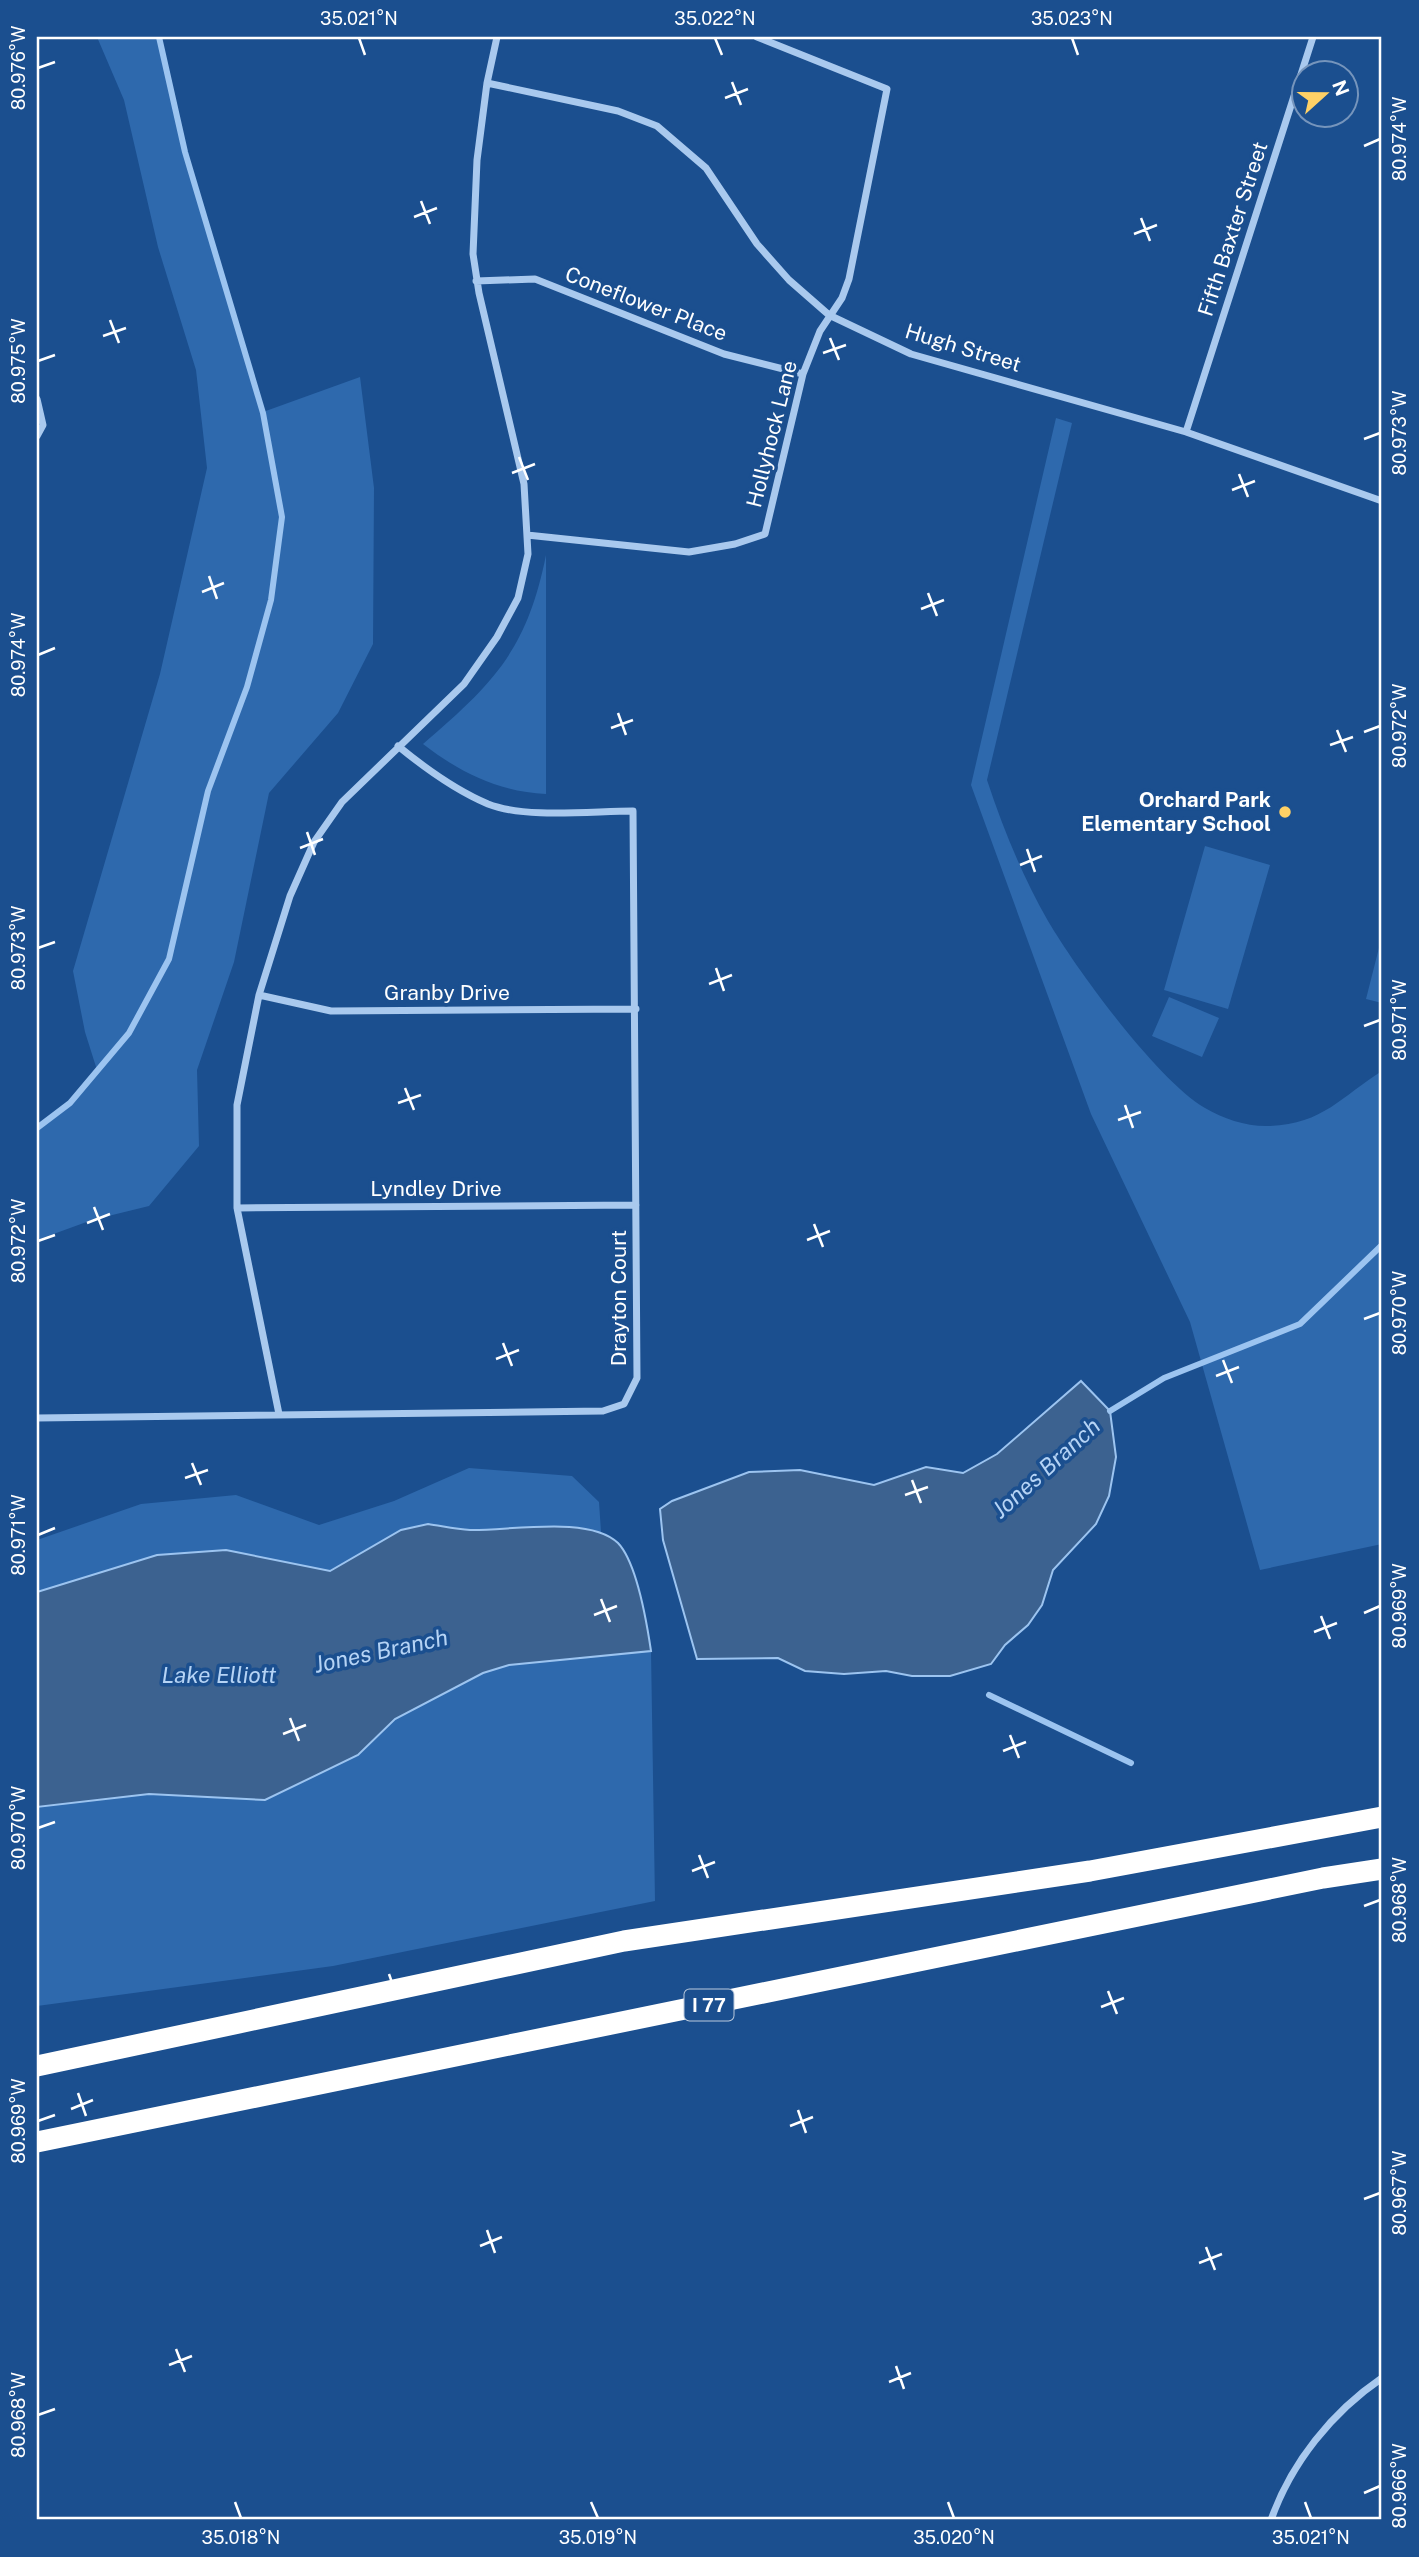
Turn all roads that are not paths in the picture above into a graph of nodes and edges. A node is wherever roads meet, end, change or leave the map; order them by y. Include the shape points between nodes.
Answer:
1 (498, 37) edge
2 (757, 37) edge
3 (1313, 37) edge
4 (487, 83) junction
5 (476, 281) junction
6 (829, 315) junction
7 (803, 374) junction
8 (37, 399) edge
9 (1186, 432) junction
10 (37, 436) edge
11 (1382, 502) edge
12 (527, 535) junction
13 (398, 746) junction
14 (259, 996) junction
15 (636, 1010) junction
16 (636, 1206) junction
17 (237, 1208) junction
18 (279, 1414) junction
19 (37, 1418) edge
20 (1382, 1817) edge
21 (1382, 1869) edge
22 (37, 2066) edge
23 (37, 2142) edge
24 (1382, 2378) edge
25 (1271, 2520) edge

1 - 4 street
2 - 6 street, Hollyhock Lane via 887,89 849,279
3 - 9 street, Fifth Baxter Street
4 - 5 street via 473,214
4 - 6 street, Hugh Street via 618,111 657,126 706,167 757,244
5 - 7 street, Coneflower Place via 535,279 724,354
5 - 12 street via 524,484
6 - 7 street, Hollyhock Lane
6 - 9 street, Hugh Street via 911,354
7 - 12 street, Hollyhock Lane via 765,534 689,552
8 - 10 street via 43,425
9 - 11 street, Hugh Street
12 - 13 street via 528,554 518,598 497,637 464,684
13 - 14 street via 342,802 314,842 290,896
13 - 15 street, Drayton Court via 436,776 490,805 527,811 633,811
14 - 15 street, Granby Drive via 331,1011
14 - 17 street via 237,1105
15 - 16 street, Drayton Court
16 - 17 street, Lyndley Drive
16 - 18 street, Drayton Court via 637,1378 624,1404 603,1411
17 - 18 street
18 - 19 street, Drayton Court
20 - 22 highway via 1090,1871 624,1941
21 - 23 highway, I 77
24 - 25 street via 1316,2440

